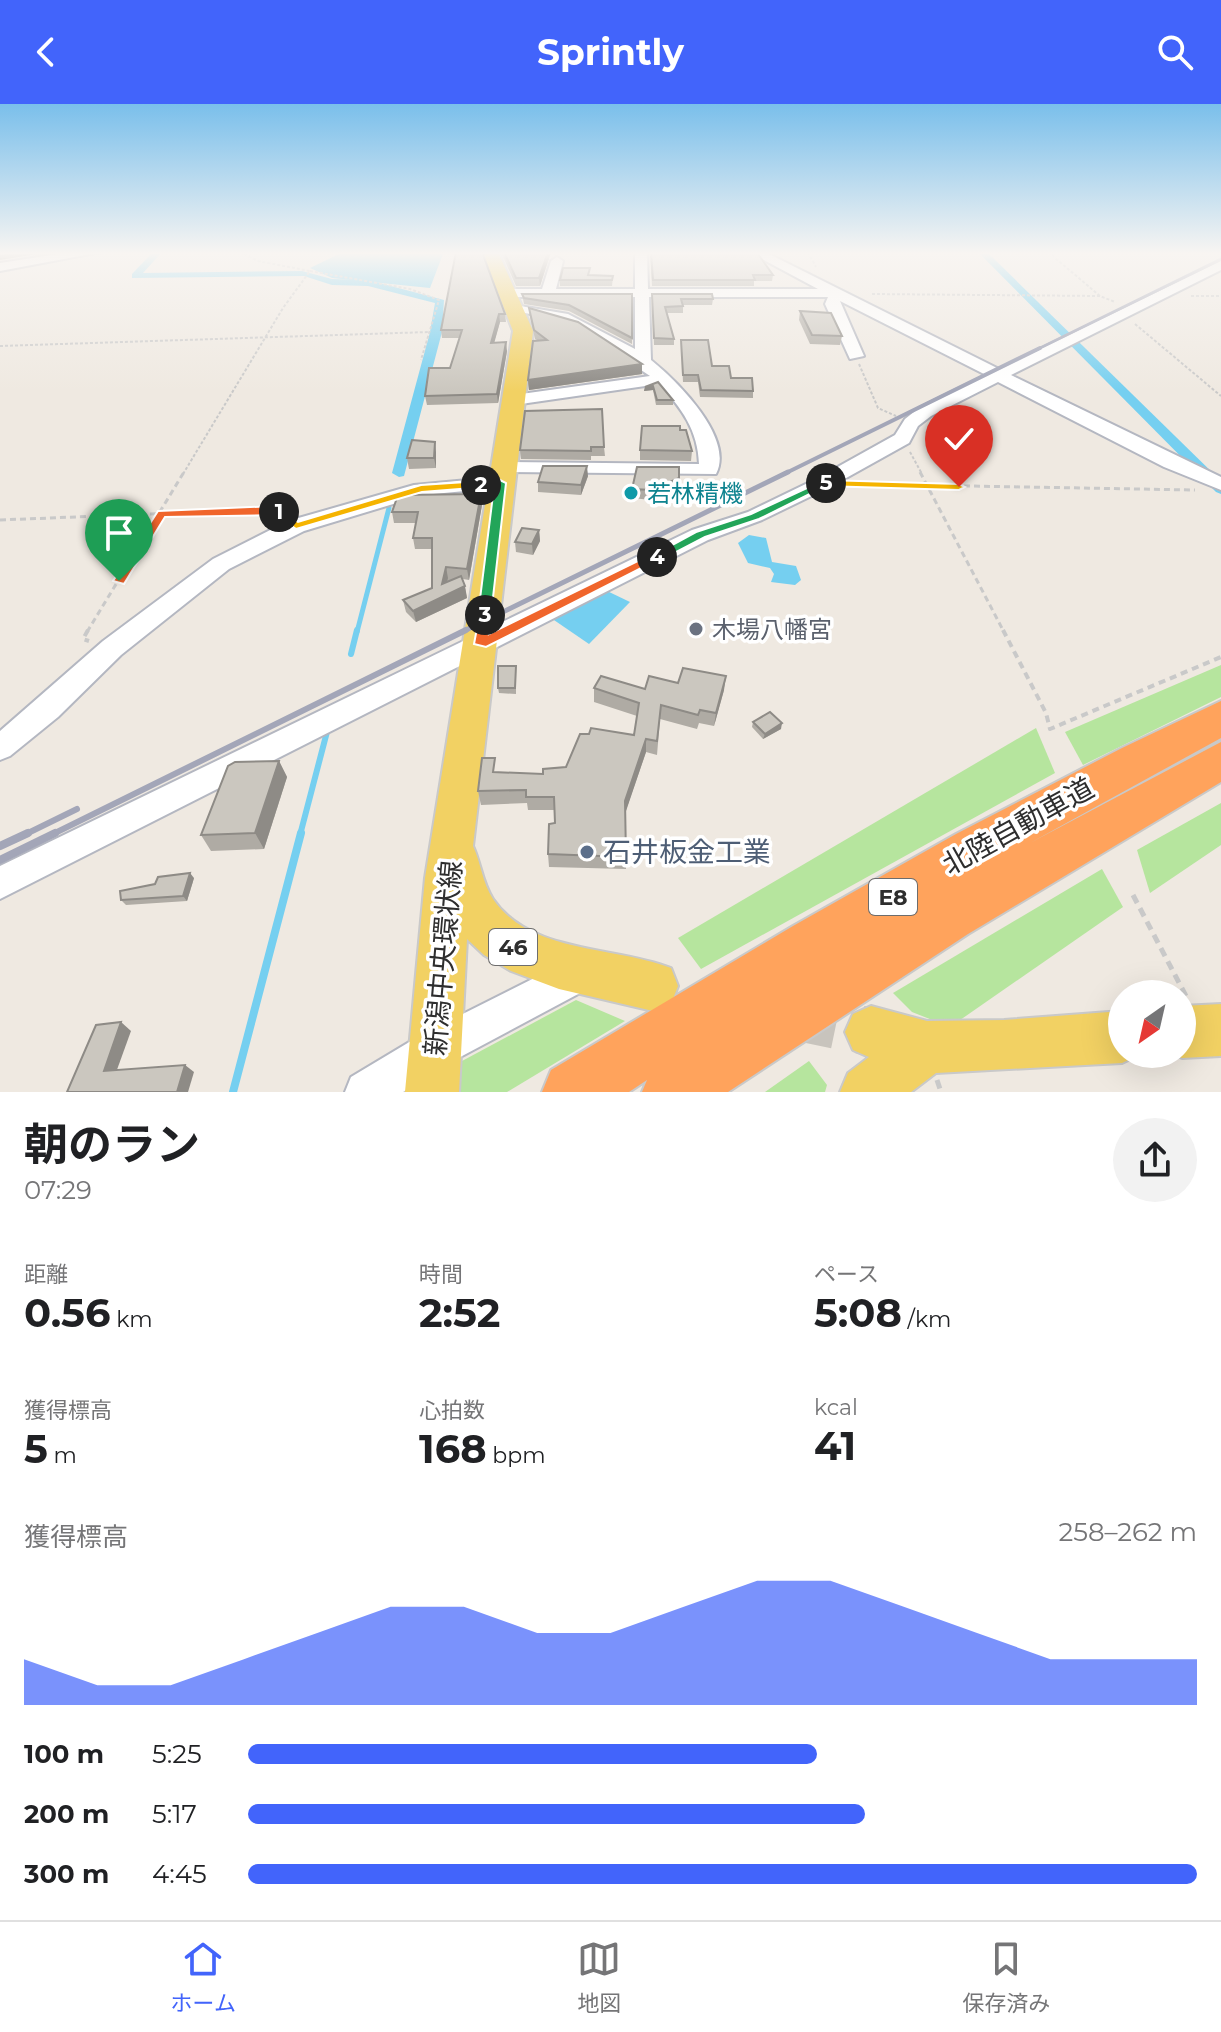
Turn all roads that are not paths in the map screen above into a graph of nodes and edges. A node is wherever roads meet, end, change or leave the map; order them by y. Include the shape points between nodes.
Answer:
1 (509, 298) edge
2 (524, 298) edge
3 (641, 298) edge
4 (835, 298) edge
5 (847, 298) edge
6 (1159, 298) edge
7 (510, 301) junction
8 (856, 356) road end
9 (643, 363) junction
10 (1000, 377) junction
11 (662, 379) junction
12 (514, 400) junction
13 (502, 476) junction
14 (1221, 484) edge
15 (481, 644) junction
16 (1221, 718) edge
17 (0, 748) edge
18 (0, 759) edge
19 (1221, 760) edge
20 (0, 770) edge
21 (455, 824) junction
22 (0, 883) edge
23 (585, 971) junction
24 (653, 986) dead end
25 (871, 1032) tunnel mouth
26 (1108, 1038) edge
27 (927, 1047) junction
28 (434, 1070) edge
29 (366, 1092) edge
30 (573, 1092) edge
31 (673, 1092) edge
32 (867, 1092) edge

1 - 7 main road, 新潟中央環状線 / 46
2 - 7 street
3 - 9 street
4 - 8 street via 832,304
5 - 10 street
6 - 10 street
7 - 9 street via 564,317 612,340
7 - 12 main road, 新潟中央環状線 / 46 via 523,325
9 - 11 street
10 - 14 street
10 - 15 street via 925,412 906,431 823,483 700,535
11 - 12 street
11 - 13 street via 706,432 709,470
12 - 13 main road, 新潟中央環状線 / 46
13 - 15 main road, 新潟中央環状線 / 46
13 - 17 street via 421,489 296,526 221,564 112,648
15 - 21 main road, 新潟中央環状線 / 46
15 - 22 street
16 - 30 highway, 北陸自動車道 / E8 via 912,886
18 - 20 street via 7,757
19 - 31 highway, 北陸自動車道 / E8 via 963,908
21 - 23 main road, 新潟中央環状線 / 46 via 457,869 483,925 535,959
21 - 28 main road, 新潟中央環状線 / 46
23 - 24 main road, 新潟中央環状線 / 46
23 - 28 street
25 - 27 main road
26 - 27 main road
27 - 32 main road
28 - 29 street

